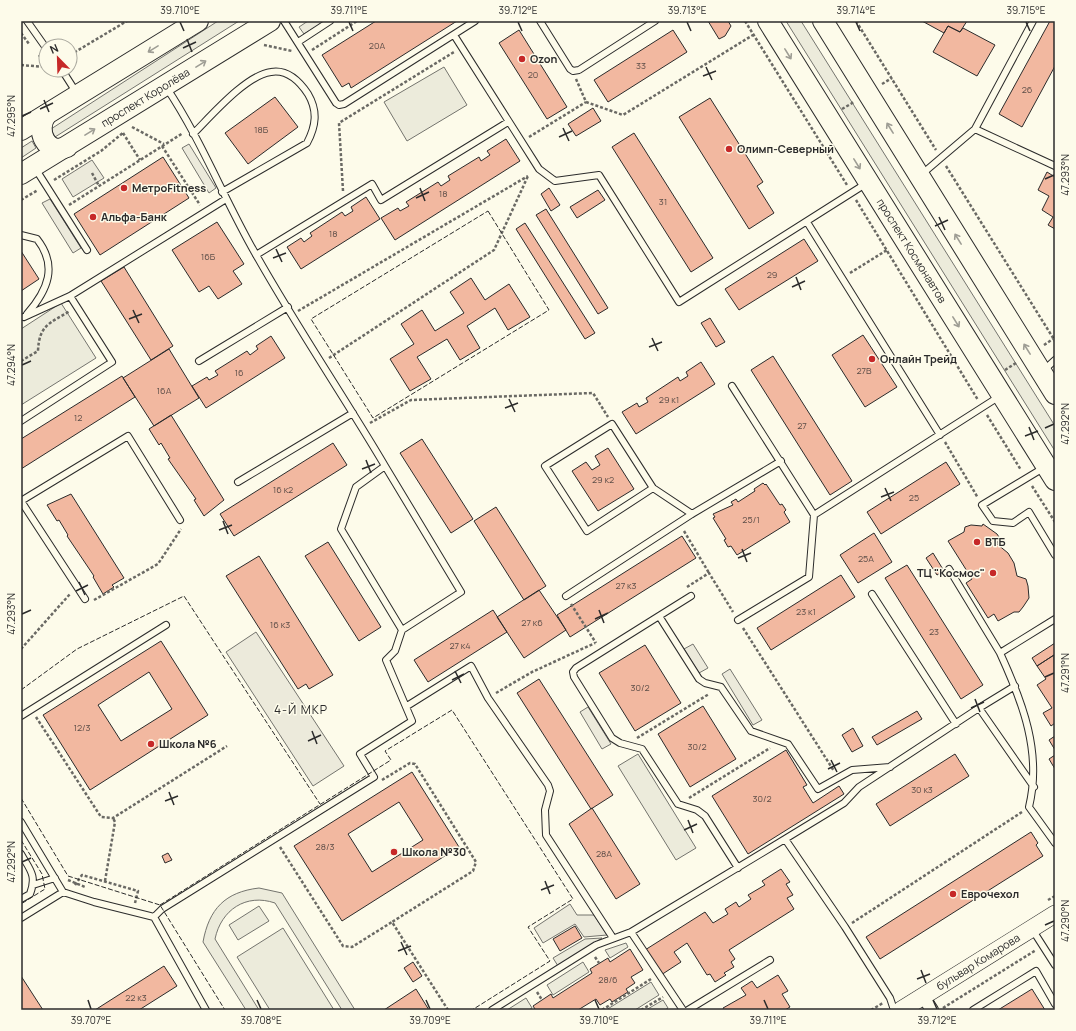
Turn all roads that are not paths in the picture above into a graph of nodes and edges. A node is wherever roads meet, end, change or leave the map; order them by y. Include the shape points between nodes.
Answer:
1 (27, 21) edge
2 (198, 21) edge
3 (270, 21) edge
4 (284, 21) edge
5 (330, 21) edge
6 (475, 21) edge
7 (540, 21) edge
8 (655, 21) edge
9 (768, 21) edge
10 (823, 21) edge
11 (1033, 21) edge
12 (454, 35) junction
13 (39, 38) edge
14 (298, 42) junction
15 (67, 78) edge
16 (165, 86) junction
17 (78, 95) junction
18 (46, 115) junction
19 (508, 122) junction
20 (975, 129) junction
21 (21, 130) edge
22 (192, 131) junction
23 (66, 147) junction
24 (1055, 166) edge
25 (28, 170) edge
26 (920, 177) junction
27 (860, 188) junction
28 (222, 192) junction
29 (226, 199) junction
30 (807, 222) junction
31 (21, 235) edge
32 (87, 250) dead end
33 (256, 255) junction
34 (70, 296) junction
35 (288, 307) junction
36 (22, 318) edge
37 (199, 361) dead end
38 (1048, 366) edge
39 (732, 386) dead end
40 (1055, 394) edge
41 (1002, 396) junction
42 (353, 413) junction
43 (21, 421) edge
44 (940, 435) junction
45 (781, 461) junction
46 (385, 466) junction
47 (1051, 473) edge
48 (238, 482) dead end
49 (653, 488) junction
50 (692, 514) junction
51 (814, 515) junction
52 (180, 520) road end
53 (1055, 555) edge
54 (949, 569) dead end
55 (872, 594) dead end
56 (566, 596) dead end
57 (691, 596) dead end
58 (85, 599) road end
59 (659, 616) junction
60 (1055, 619) edge
61 (738, 620) road end
62 (166, 625) dead end
63 (402, 630) junction
64 (1000, 654) junction
65 (1015, 686) junction
66 (407, 706) junction
67 (979, 708) junction
68 (21, 716) edge
69 (956, 724) junction
70 (890, 767) junction
71 (1034, 787) junction
72 (21, 822) edge
73 (786, 839) junction
74 (1055, 843) edge
75 (755, 850) dead end
76 (21, 854) edge
77 (759, 856) junction
78 (738, 868) junction
79 (55, 878) junction
80 (33, 885) junction
81 (63, 892) junction
82 (21, 899) edge
83 (1055, 914) edge
84 (154, 917) junction
85 (21, 918) edge
86 (1032, 928) junction
87 (631, 932) junction
88 (613, 938) junction
89 (770, 960) dead end
90 (1055, 965) edge
91 (923, 996) junction
92 (1055, 1004) edge
93 (206, 1010) edge
94 (492, 1010) edge
95 (683, 1010) edge
96 (688, 1010) edge
97 (894, 1010) edge
98 (901, 1010) edge
99 (932, 1010) edge
100 (973, 1010) edge

1 - 13 lane
2 -> 17 main road
16 -> 3 main road, проспект Королёва
4 - 14 lane
5 - 14 lane
6 - 12 lane
7 - 8 lane via 573,71 579,70
9 -> 27 main road, проспект Космонавтов via 828,118
26 -> 10 main road
11 - 20 lane
12 - 14 lane via 340,105 336,103
12 - 19 lane
15 - 17 lane
16 - 22 lane
23 -> 16 main road, проспект Королёва
17 - 18 main road
18 - 21 main road
18 - 23 main road via 41,121 40,128 47,145 56,149
19 - 30 lane via 539,169 555,181 598,175 679,302
19 - 33 lane via 381,200 372,184
20 - 24 lane
20 - 26 lane
22 - 28 lane
22 - 28 lane via 250,81 271,72 286,74 300,82 313,103 316,117 314,132 307,143
23 - 25 main road, проспект Королёва
25 - 32 lane via 62,209
38 -> 26 main road via 1030,354
27 - 30 lane
27 -> 41 main road, проспект Космонавтов
28 - 29 lane
29 - 33 lane
29 - 34 lane
30 - 44 lane
31 - 36 lane via 37,239 44,248 48,257 49,274 41,298
33 - 35 lane
34 - 36 lane
34 - 43 lane via 112,362
35 - 37 lane
35 - 42 lane
38 - 40 main road
39 - 45 lane
41 - 44 lane
41 - 47 main road, проспект Космонавтов
42 - 46 lane
42 - 48 lane
44 - 51 lane
45 - 50 lane
45 - 51 lane
46 - 63 lane via 356,487 341,529
46 - 63 lane via 461,592
47 - 53 lane via 1026,478 982,505 993,521 1013,523 1029,512
49 - 49 lane via 587,532 545,466 612,424
49 - 50 lane
50 - 56 lane
51 - 61 lane via 809,577
52 - 58 lane via 128,436 21,501
54 - 64 lane
55 - 69 lane
57 - 59 lane
59 - 70 lane via 698,679 722,686 751,731 788,744 818,789 852,770
59 - 78 lane via 576,668 573,672 574,677 612,738 637,747 645,753 678,804 697,810 705,816
60 - 64 lane
62 - 68 lane
63 - 66 lane via 395,651 386,660
64 - 65 lane
65 - 67 lane
65 - 71 lane via 1031,738
66 - 84 lane via 412,721 360,754 374,777 162,909
66 - 88 lane via 471,666 488,698 548,785 550,791 545,810 546,835
67 - 69 lane
67 - 71 lane
69 - 70 lane
70 - 73 lane via 860,787 844,803
71 - 74 lane via 1029,808
72 - 79 lane
73 - 77 lane
73 - 97 lane via 890,998
75 - 77 lane
76 - 80 lane via 33,875
77 - 78 lane
78 - 87 lane
79 - 80 lane
79 - 81 lane
80 - 82 lane via 30,894
81 - 84 lane
81 - 85 lane
83 - 86 street, бульвар Комарова
84 - 93 lane
86 - 90 lane
86 - 91 street, бульвар Комарова
87 - 88 lane
87 - 95 lane
88 - 94 lane via 596,945
89 - 96 lane
91 - 98 street, бульвар Комарова
91 - 99 street
92 - 100 lane via 1036,970

